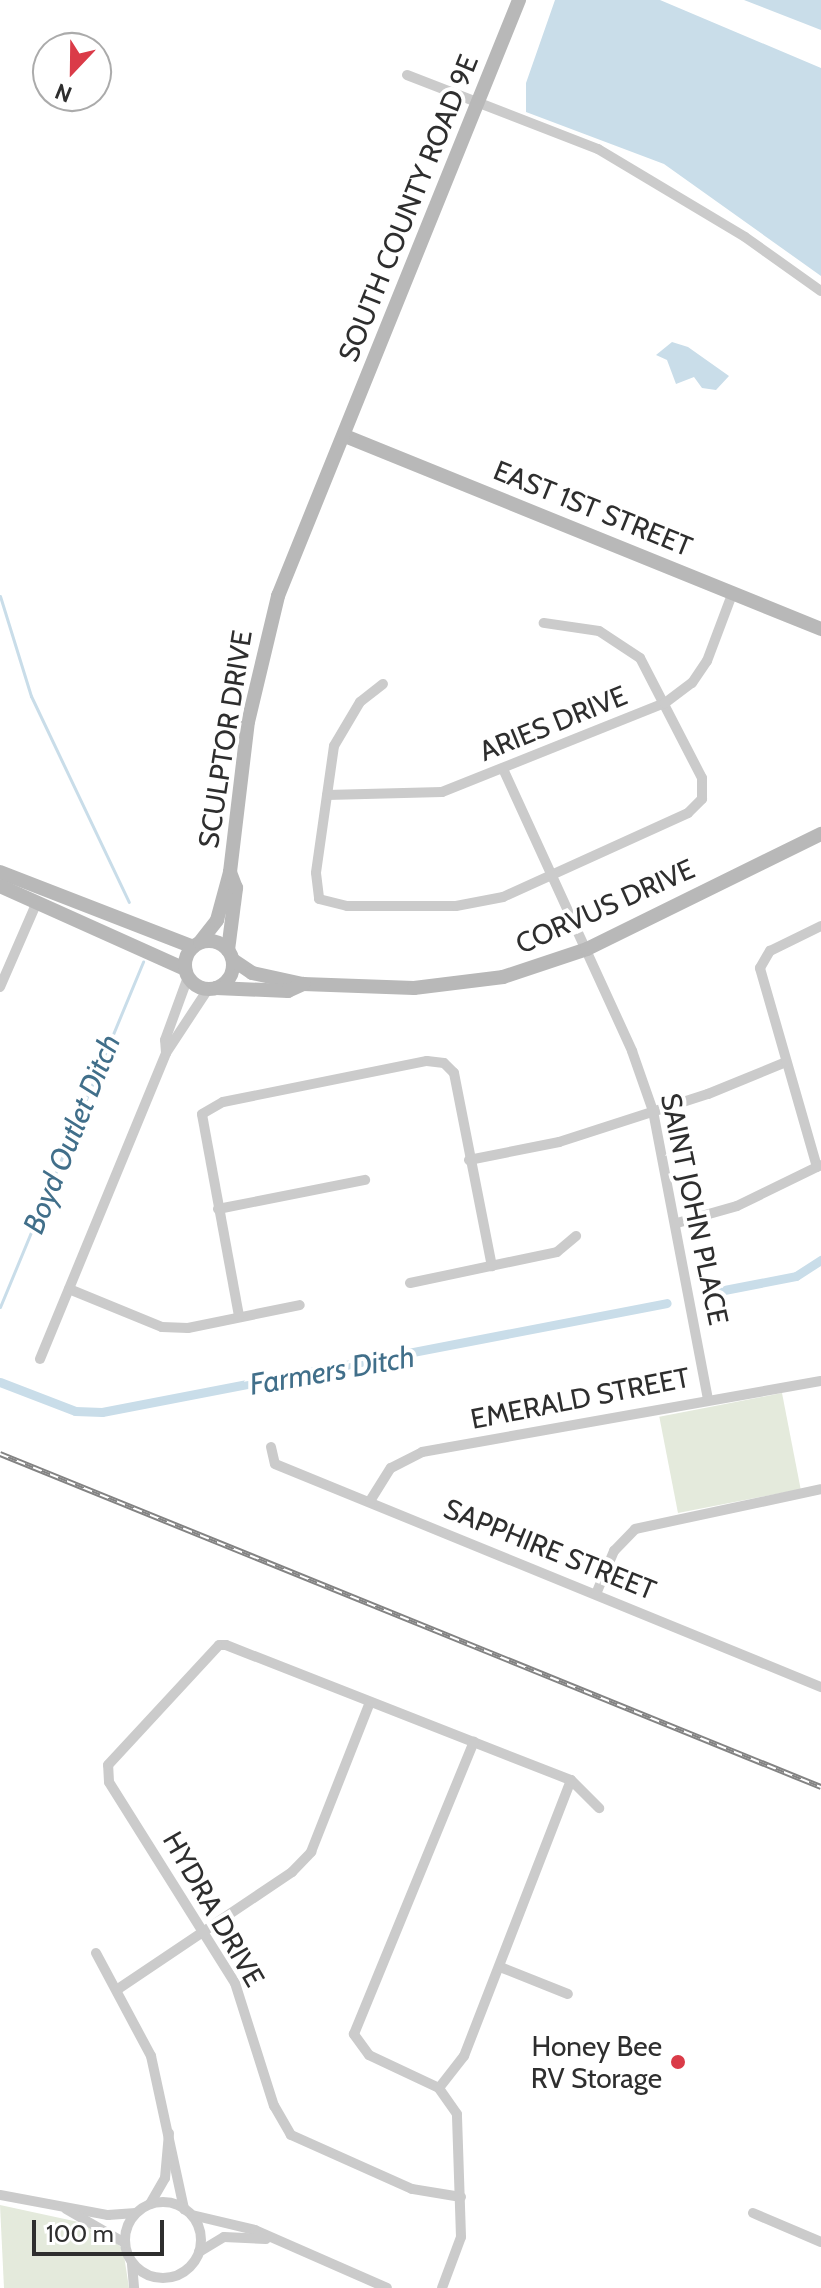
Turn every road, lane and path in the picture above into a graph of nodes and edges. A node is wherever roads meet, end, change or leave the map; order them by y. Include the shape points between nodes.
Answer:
1 (519, 0) edge
2 (407, 75) dead end
3 (478, 104) junction
4 (821, 291) edge
5 (345, 436) junction
6 (733, 592) junction
7 (544, 623) dead end
8 (821, 629) edge
9 (383, 684) dead end
10 (665, 703) junction
11 (504, 771) junction
12 (327, 795) junction
13 (821, 834) edge
14 (0, 872) edge
15 (230, 872) junction
16 (553, 878) junction
17 (0, 886) edge
18 (37, 902) junction
19 (821, 926) edge
20 (122, 930) junction
21 (196, 944) junction
22 (587, 949) junction
23 (231, 955) junction
24 (187, 973) junction
25 (303, 984) junction
26 (0, 987) edge
27 (212, 988) junction
28 (166, 1053) junction
29 (786, 1062) junction
30 (653, 1111) junction
31 (469, 1160) junction
32 (819, 1166) edge
33 (365, 1180) dead end
34 (218, 1209) junction
35 (677, 1223) junction
36 (576, 1236) dead end
37 (492, 1266) junction
38 (410, 1283) dead end
39 (69, 1289) junction
40 (300, 1305) dead end
41 (239, 1316) junction
42 (40, 1359) dead end
43 (821, 1381) edge
44 (708, 1398) junction
45 (271, 1447) dead end
46 (821, 1491) edge
47 (370, 1501) junction
48 (596, 1594) junction
49 (821, 1687) edge
50 (370, 1702) junction
51 (474, 1742) junction
52 (571, 1780) junction
53 (599, 1808) dead end
54 (205, 1931) junction
55 (96, 1953) dead end
56 (500, 1967) junction
57 (118, 1989) junction
58 (568, 1994) dead end
59 (439, 2088) junction
60 (170, 2131) junction
61 (0, 2195) edge
62 (461, 2197) junction
63 (150, 2205) junction
64 (64, 2208) junction
65 (187, 2211) junction
66 (138, 2212) junction
67 (753, 2213) dead end
68 (268, 2239) junction
69 (821, 2242) edge
70 (125, 2243) junction
71 (199, 2252) junction
72 (132, 2262) junction
73 (161, 2278) junction
74 (134, 2288) edge
75 (149, 2288) edge
76 (387, 2288) edge
77 (442, 2288) edge

1 - 3 street, SOUTH COUNTY ROAD 9E
2 - 3 street
3 - 4 street via 598,149 745,237
3 - 5 street, SOUTH COUNTY ROAD 9E
5 - 6 street, EAST 1ST STREET
5 - 15 street, SCULPTOR DRIVE via 269,627 248,722
6 - 8 street, EAST 1ST STREET
6 - 10 street, ARIES DRIVE via 707,661 692,683
7 - 10 street via 577,624 620,642 640,658
9 - 12 street via 360,702 334,746
10 - 11 street, ARIES DRIVE
10 - 16 street via 702,778 702,799 688,813
11 - 12 street, ARIES DRIVE via 442,792
11 - 16 street, SAINT JOHN PLACE
12 - 16 street via 319,899 347,906 456,906
13 - 22 street, CORVUS DRIVE
14 - 20 street
15 - 21 street, SCULPTOR DRIVE via 217,920
15 - 23 street, SCULPTOR DRIVE via 236,888
16 - 22 street, SAINT JOHN PLACE
17 - 18 street
18 - 20 street
18 - 26 street
19 - 29 street via 762,961
20 - 21 street
20 - 24 street
21 - 23 street via 215,941
21 - 24 street
22 - 25 street, CORVUS DRIVE via 473,982
22 - 30 street, SAINT JOHN PLACE
23 - 25 street, CORVUS DRIVE via 252,973
23 - 27 street via 231,974
24 - 27 street
24 - 28 street via 165,1040
25 - 27 street, CORVUS DRIVE via 288,991
27 - 28 street
28 - 39 street
29 - 30 street
29 - 32 street
30 - 31 street via 559,1142
30 - 35 street, SAINT JOHN PLACE
31 - 34 street via 454,1073 444,1063 427,1061 223,1102 202,1114
31 - 37 street
32 - 35 street via 737,1206
33 - 34 street
34 - 41 street
35 - 44 street, SAINT JOHN PLACE
36 - 37 street via 557,1252
37 - 38 street
39 - 41 street via 162,1327 188,1328
39 - 42 street
40 - 41 street
43 - 44 street, EMERALD STREET
44 - 47 street, EMERALD STREET via 422,1452 391,1468
45 - 47 street, SAPPHIRE STREET via 275,1464
46 - 48 street via 635,1529 614,1551
47 - 48 street, SAPPHIRE STREET
48 - 49 street, SAPPHIRE STREET
50 - 51 street
50 - 54 street via 311,1852 292,1872
50 - 54 street, HYDRA DRIVE via 219,1645 108,1765 109,1782
51 - 52 street
51 - 59 street via 354,2034 369,2055
52 - 53 street
52 - 56 street
54 - 57 street
54 - 62 street, HYDRA DRIVE via 235,1983 274,2106 291,2135 412,2189
55 - 57 street
56 - 58 street
56 - 59 street via 464,2056
57 - 60 street via 151,2056
59 - 62 street via 457,2114
60 - 63 street via 165,2178
60 - 65 street
61 - 64 street
62 - 77 street via 461,2237
63 - 65 street
63 - 66 street
64 - 66 street via 118,2216
64 - 70 street
65 - 68 street via 255,2230
65 - 71 street via 200,2231
66 - 70 street
67 - 69 street
68 - 71 street via 224,2237
68 - 76 street
70 - 72 street
71 - 73 street via 185,2271
72 - 73 street
72 - 74 street
73 - 75 street

